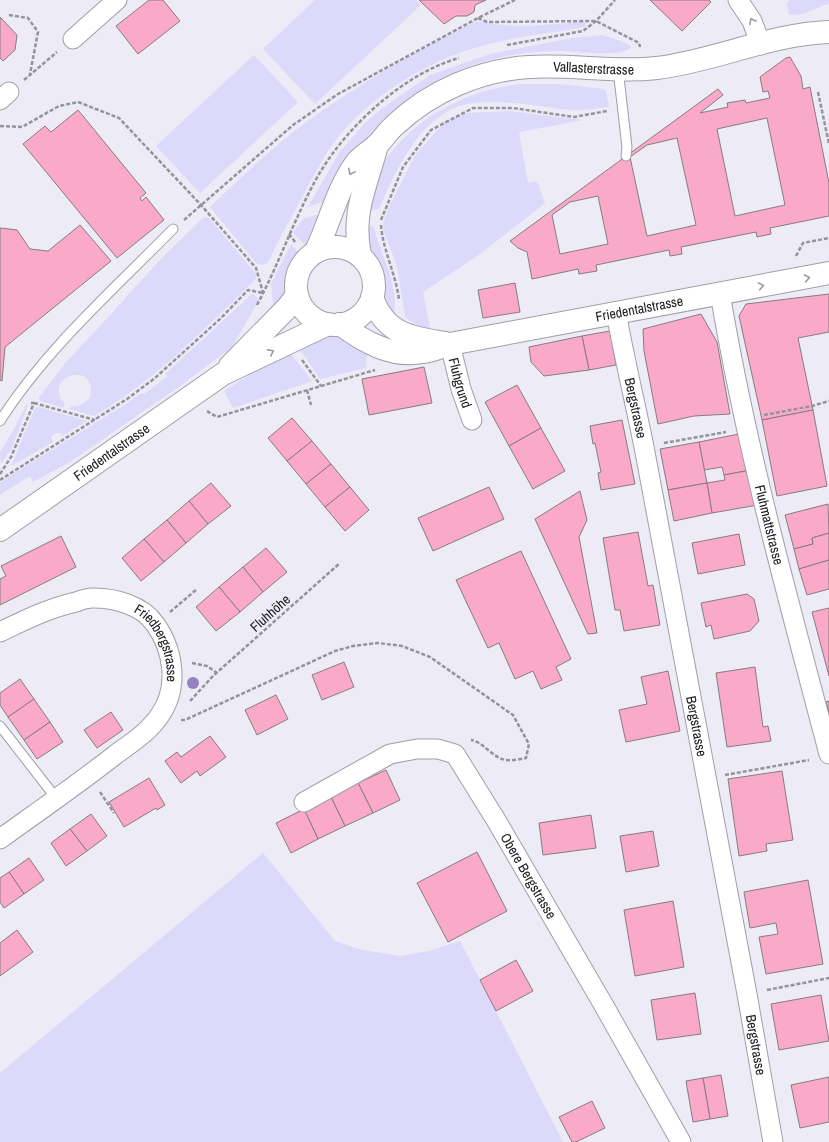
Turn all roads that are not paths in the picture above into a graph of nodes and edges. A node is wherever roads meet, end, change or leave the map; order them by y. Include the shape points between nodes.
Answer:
1 (117, 0) edge
2 (738, 0) edge
3 (829, 32) edge
4 (73, 39) road end
5 (761, 45) junction
6 (618, 69) junction
7 (377, 145) junction
8 (626, 156) dead end
9 (173, 229) road end
10 (316, 252) junction
11 (360, 255) junction
12 (829, 274) edge
13 (729, 292) junction
14 (297, 294) junction
15 (372, 297) junction
16 (616, 312) junction
17 (334, 324) junction
18 (450, 344) junction
19 (223, 374) junction
20 (472, 420) dead end
21 (0, 421) edge
22 (0, 530) edge
23 (0, 632) edge
24 (0, 726) edge
25 (821, 756) edge
26 (56, 798) junction
27 (304, 802) dead end
28 (0, 839) edge
29 (681, 1142) edge
30 (772, 1142) edge

1 - 4 street
5 -> 2 street via 752,21
3 - 5 main road, Vallasterstrasse via 789,37
5 - 6 main road, Vallasterstrasse via 665,67
6 - 7 main road, Vallasterstrasse via 529,66 497,71 468,80 426,100 394,125
6 - 8 lane
7 -> 10 main road, Vallasterstrasse via 356,162 337,199
7 - 11 main road, Vallasterstrasse via 357,214 356,235
9 - 21 lane via 47,358
10 - 11 main road via 327,248 345,248
10 - 14 main road via 302,266 298,275
11 - 15 main road via 372,275
13 -> 12 main road, Friedentalstrasse
13 - 16 main road, Friedentalstrasse
13 - 25 street, Fluhmattstrasse via 744,411
14 - 17 main road via 306,312 314,318
14 - 19 main road, Friedentalstrasse via 288,307
15 - 17 main road via 359,316
15 - 18 main road, Friedentalstrasse via 384,321 394,328 417,338
16 - 18 main road, Friedentalstrasse
16 - 30 street, Bergstrasse via 747,994
17 - 18 main road, Friedentalstrasse via 364,341 392,351 424,352
19 -> 17 main road, Friedentalstrasse
18 - 20 street, Fluhgrund
19 - 22 main road, Friedentalstrasse
23 - 26 street, Friedbergstrasse via 52,608 92,598 118,600 137,609 155,624 168,650 172,671 170,695 162,714 152,727
24 - 26 lane
26 - 28 street, Friedbergstrasse
27 - 29 street, Obere Bergstrasse via 390,754 417,749 438,749 455,754 496,820

